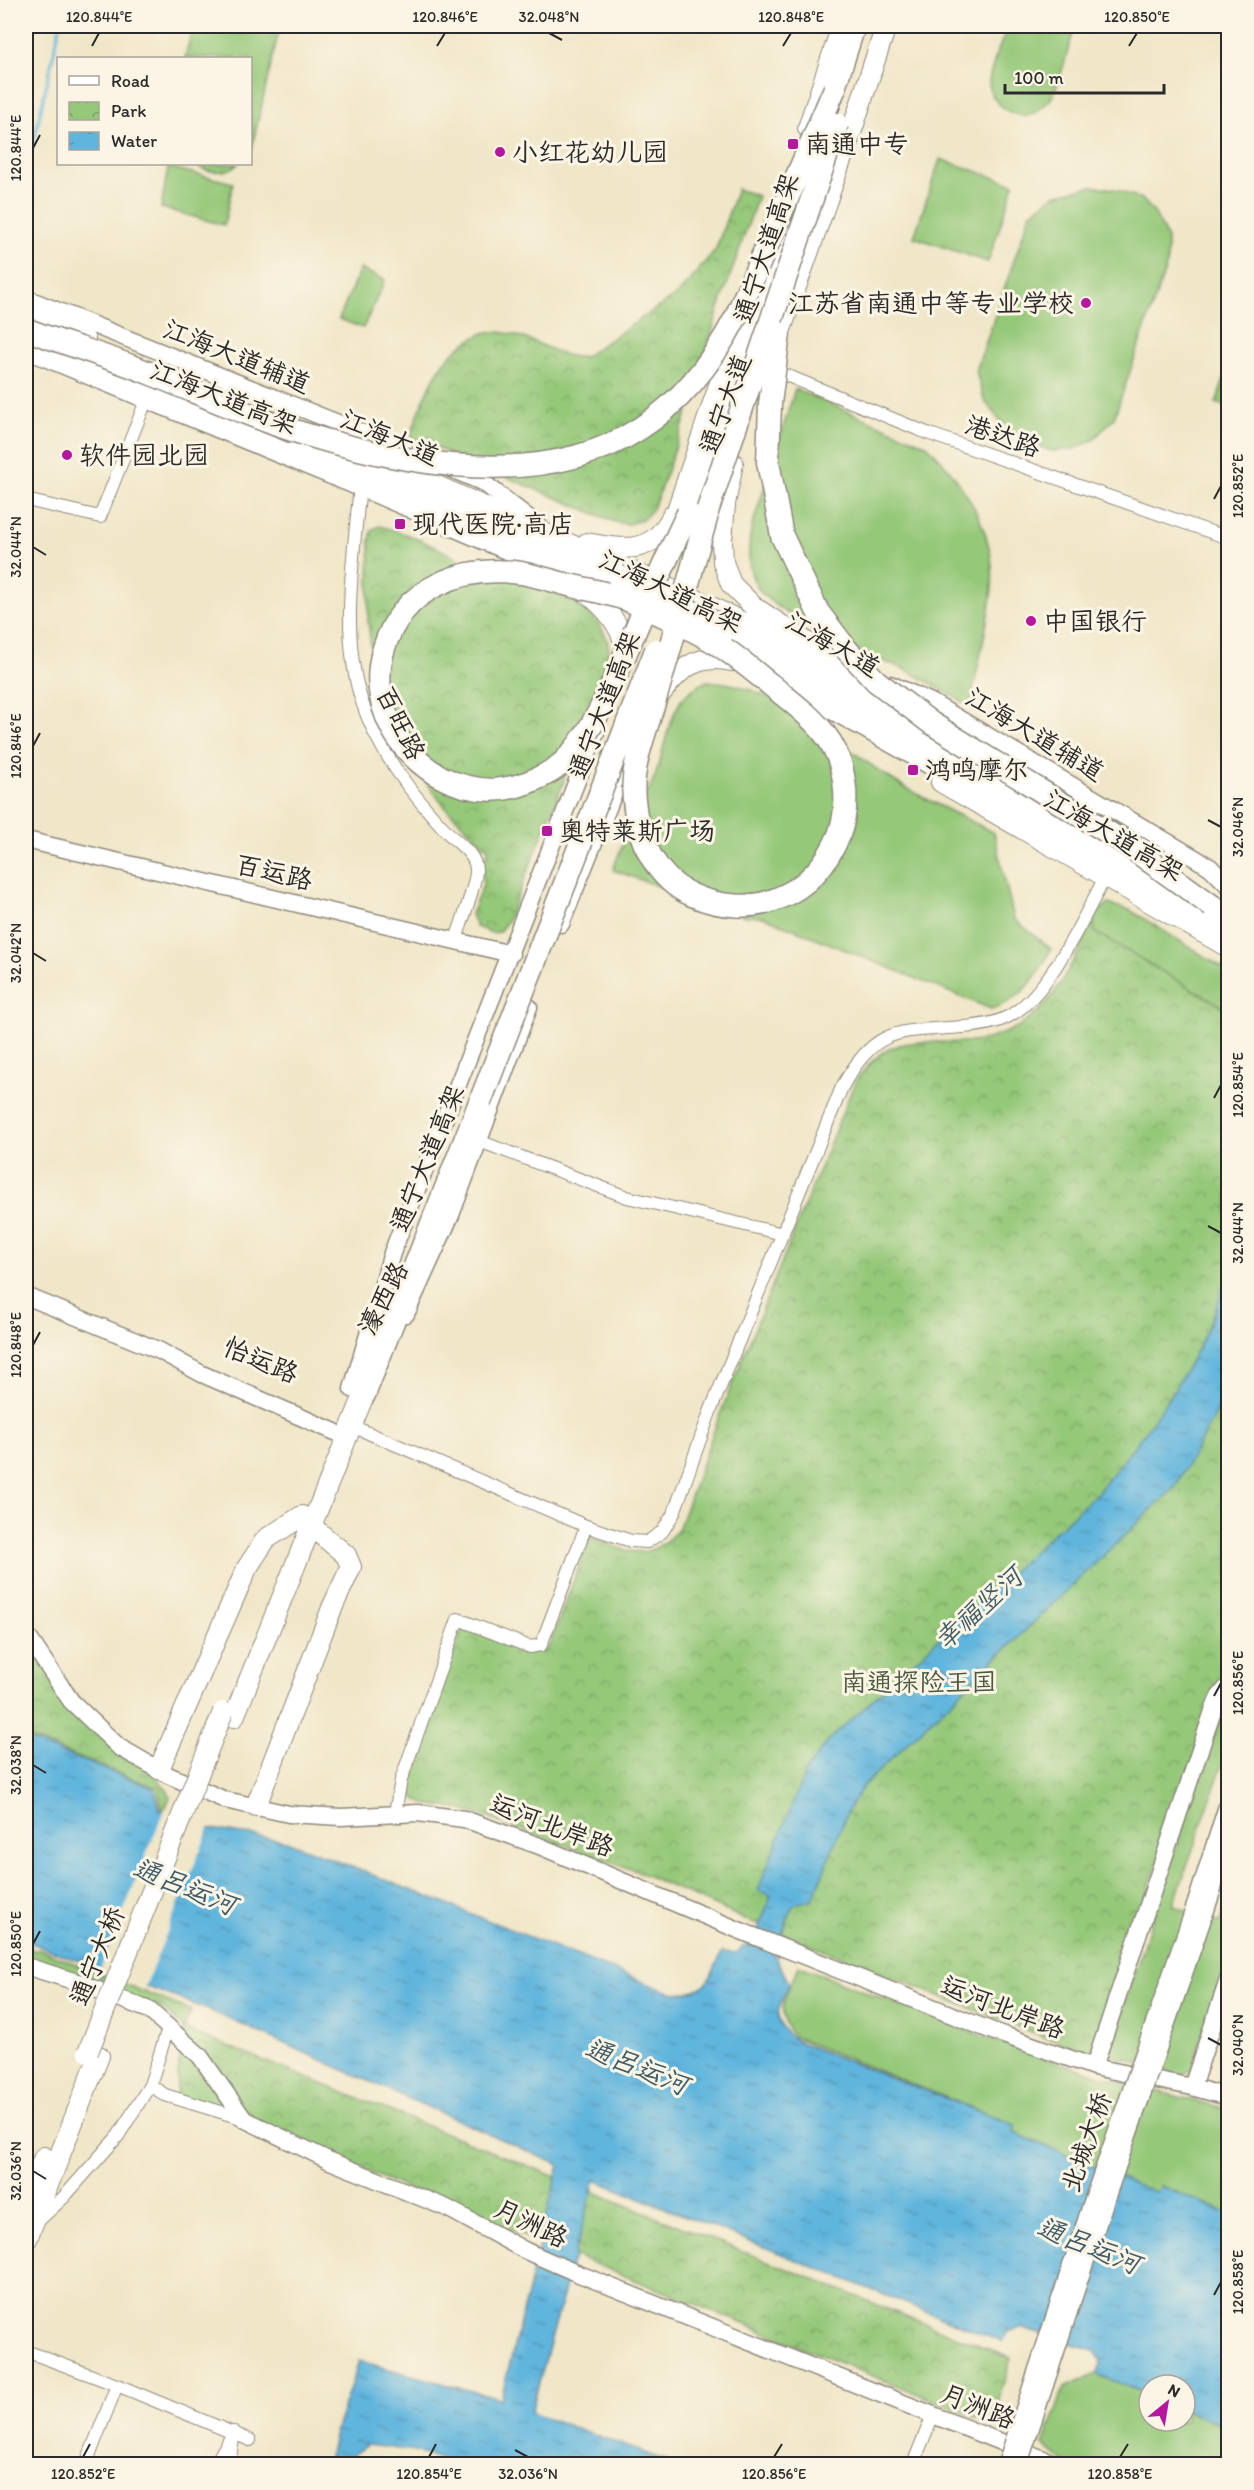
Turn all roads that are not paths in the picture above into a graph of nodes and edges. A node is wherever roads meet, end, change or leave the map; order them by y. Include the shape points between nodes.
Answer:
1 (842, 26) edge
2 (854, 26) edge
3 (868, 26) edge
4 (886, 26) edge
5 (835, 88) junction
6 (837, 124) junction
7 (26, 298) edge
8 (27, 330) edge
9 (26, 358) edge
10 (767, 367) junction
11 (144, 406) junction
12 (733, 464) junction
13 (359, 495) junction
14 (26, 500) edge
15 (692, 509) junction
16 (552, 536) junction
17 (1228, 538) edge
18 (653, 580) junction
19 (587, 593) junction
20 (688, 596) junction
21 (622, 598) junction
22 (640, 617) junction
23 (676, 632) junction
24 (713, 641) junction
25 (627, 650) junction
26 (801, 657) junction
27 (832, 659) junction
28 (732, 661) junction
29 (644, 717) junction
30 (905, 717) junction
31 (26, 840) edge
32 (1106, 876) junction
33 (1228, 885) edge
34 (1223, 909) edge
35 (1228, 934) edge
36 (456, 940) junction
37 (1228, 946) edge
38 (511, 954) junction
39 (479, 1141) junction
40 (783, 1234) junction
41 (26, 1296) edge
42 (358, 1392) junction
43 (342, 1426) junction
44 (307, 1521) junction
45 (586, 1526) junction
46 (26, 1634) edge
47 (1228, 1686) edge
48 (1228, 1693) edge
49 (1213, 1711) junction
50 (228, 1714) joint
51 (159, 1769) junction
52 (1228, 1803) edge
53 (256, 1806) junction
54 (395, 1813) junction
55 (1228, 1842) edge
56 (1200, 1908) junction
57 (26, 1966) edge
58 (1228, 1980) edge
59 (169, 2025) junction
60 (93, 2054) junction
61 (1094, 2067) junction
62 (150, 2085) junction
63 (1192, 2087) junction
64 (1228, 2097) edge
65 (244, 2119) junction
66 (26, 2204) edge
67 (28, 2234) edge
68 (26, 2351) edge
69 (117, 2385) junction
70 (933, 2415) junction
71 (234, 2432) junction
72 (250, 2440) dead end
73 (86, 2464) edge
74 (215, 2464) edge
75 (229, 2464) edge
76 (913, 2464) edge
77 (1006, 2464) edge
78 (1019, 2464) edge
79 (1056, 2464) edge

1 - 15 main road, 通宁大道
2 - 5 highway, 通宁大道高架
3 - 6 highway, 通宁大道高架
4 - 10 main road, 通宁大道
5 - 8 highway, bridge via 723,343 669,407 639,429 594,451 496,467 452,466 394,457 300,433 142,370
5 - 15 highway, 通宁大道高架, bridge
6 - 15 highway, 通宁大道高架, bridge
6 - 34 highway, bridge via 818,206 778,336 770,404 768,462 782,536 802,581 825,621 876,681 931,723 1122,841
7 - 16 street, 江海大道辅道 via 484,483
8 - 16 main road, 江海大道 via 390,465
8 - 21 highway, 江海大道高架, bridge via 368,488
8 - 34 highway, 江海大道高架, bridge via 387,477 618,576 728,628
9 - 11 main road
10 - 12 main road, 通宁大道
10 - 17 street, 港达路 via 927,434
11 - 13 main road
11 - 14 street via 100,517
12 - 20 main road, 通宁大道
12 - 27 main road via 722,540 723,562 731,584 753,607
13 - 19 main road
13 - 36 street, 百旺路 via 350,630 354,669 361,700 395,769 473,858 477,871
15 - 16 main road via 655,541 638,547 606,547
15 - 18 main road, 通宁大道
15 - 21 highway, bridge via 588,732 552,771 514,788 469,787 438,776 397,738 381,700 382,656 396,623 422,594 453,576 519,573
15 - 24 highway, bridge via 635,769 634,799 644,844 670,881 686,892 722,904 764,904 802,885 821,869 832,852 842,826 844,777 826,735 803,711
15 - 42 highway, 通宁大道高架, bridge via 473,1100
16 - 18 main road, 江海大道
18 - 20 main road, 江海大道
18 - 22 main road, 通宁大道
19 - 22 main road
19 - 25 main road via 615,620
20 - 23 main road, 通宁大道
20 - 26 main road, 江海大道
21 - 24 highway, 江海大道高架, bridge
22 - 23 main road
22 - 25 street, 濠西路
23 - 28 main road
23 - 29 street, 濠西路
24 - 35 highway, 江海大道高架, bridge
25 - 38 street, 濠西路
26 - 27 street, 江海大道辅道
26 - 30 main road, 江海大道
27 - 30 main road
27 - 33 street, 江海大道辅道 via 929,701 1210,867
28 - 29 main road via 708,657 691,665 666,686
28 - 32 main road
29 - 39 street, 濠西路 via 545,962
30 - 34 main road, 江海大道
31 - 36 street, 百运路
32 - 37 main road
32 - 40 street via 1049,978 1028,1003 1010,1016 972,1026 897,1033 868,1047 842,1087
36 - 38 street, 百运路
38 - 42 street, 濠西路 via 392,1253
39 - 40 street via 627,1197
39 - 42 street, 濠西路 via 423,1281
40 - 45 street via 710,1412 674,1513 662,1532 647,1542 631,1541
41 - 43 street, 怡运路 via 160,1351 205,1364
42 - 43 main road, 濠西路
43 - 44 main road, 濠西路
43 - 45 street
44 - 50 main road, 濠西路
44 - 51 main road via 266,1539 247,1569
44 - 53 main road via 346,1555 351,1567
45 - 54 street via 541,1645 530,1647 458,1620 401,1780
46 - 51 street, 运河北岸路 via 71,1701 119,1747
47 - 49 street
48 - 49 street
49 - 61 street
50 - 60 main road, 通宁大桥
51 - 53 street, 运河北岸路 via 225,1800
52 - 56 street
53 - 54 street, 运河北岸路 via 289,1814 341,1817
54 - 61 street, 运河北岸路 via 464,1819 537,1845 736,1929
55 - 56 street
56 - 77 street, 北城大桥, bridge via 1098,2184
56 - 78 street, 北城大桥, bridge
57 - 59 street, 月洲路 via 149,2010
58 - 63 street
59 - 62 street
59 - 65 street, 月洲路 via 200,2056
60 - 66 main road
60 - 67 main road
61 - 63 street, 运河北岸路
62 - 65 street via 165,2095
62 - 67 street via 118,2136
63 - 64 street, 运河北岸路
65 - 70 street, 月洲路 via 330,2161 447,2208 574,2272
68 - 69 street
69 - 71 street
69 - 73 street
70 - 76 street
70 - 79 street, 月洲路
71 - 72 street
71 - 74 street
71 - 75 street

